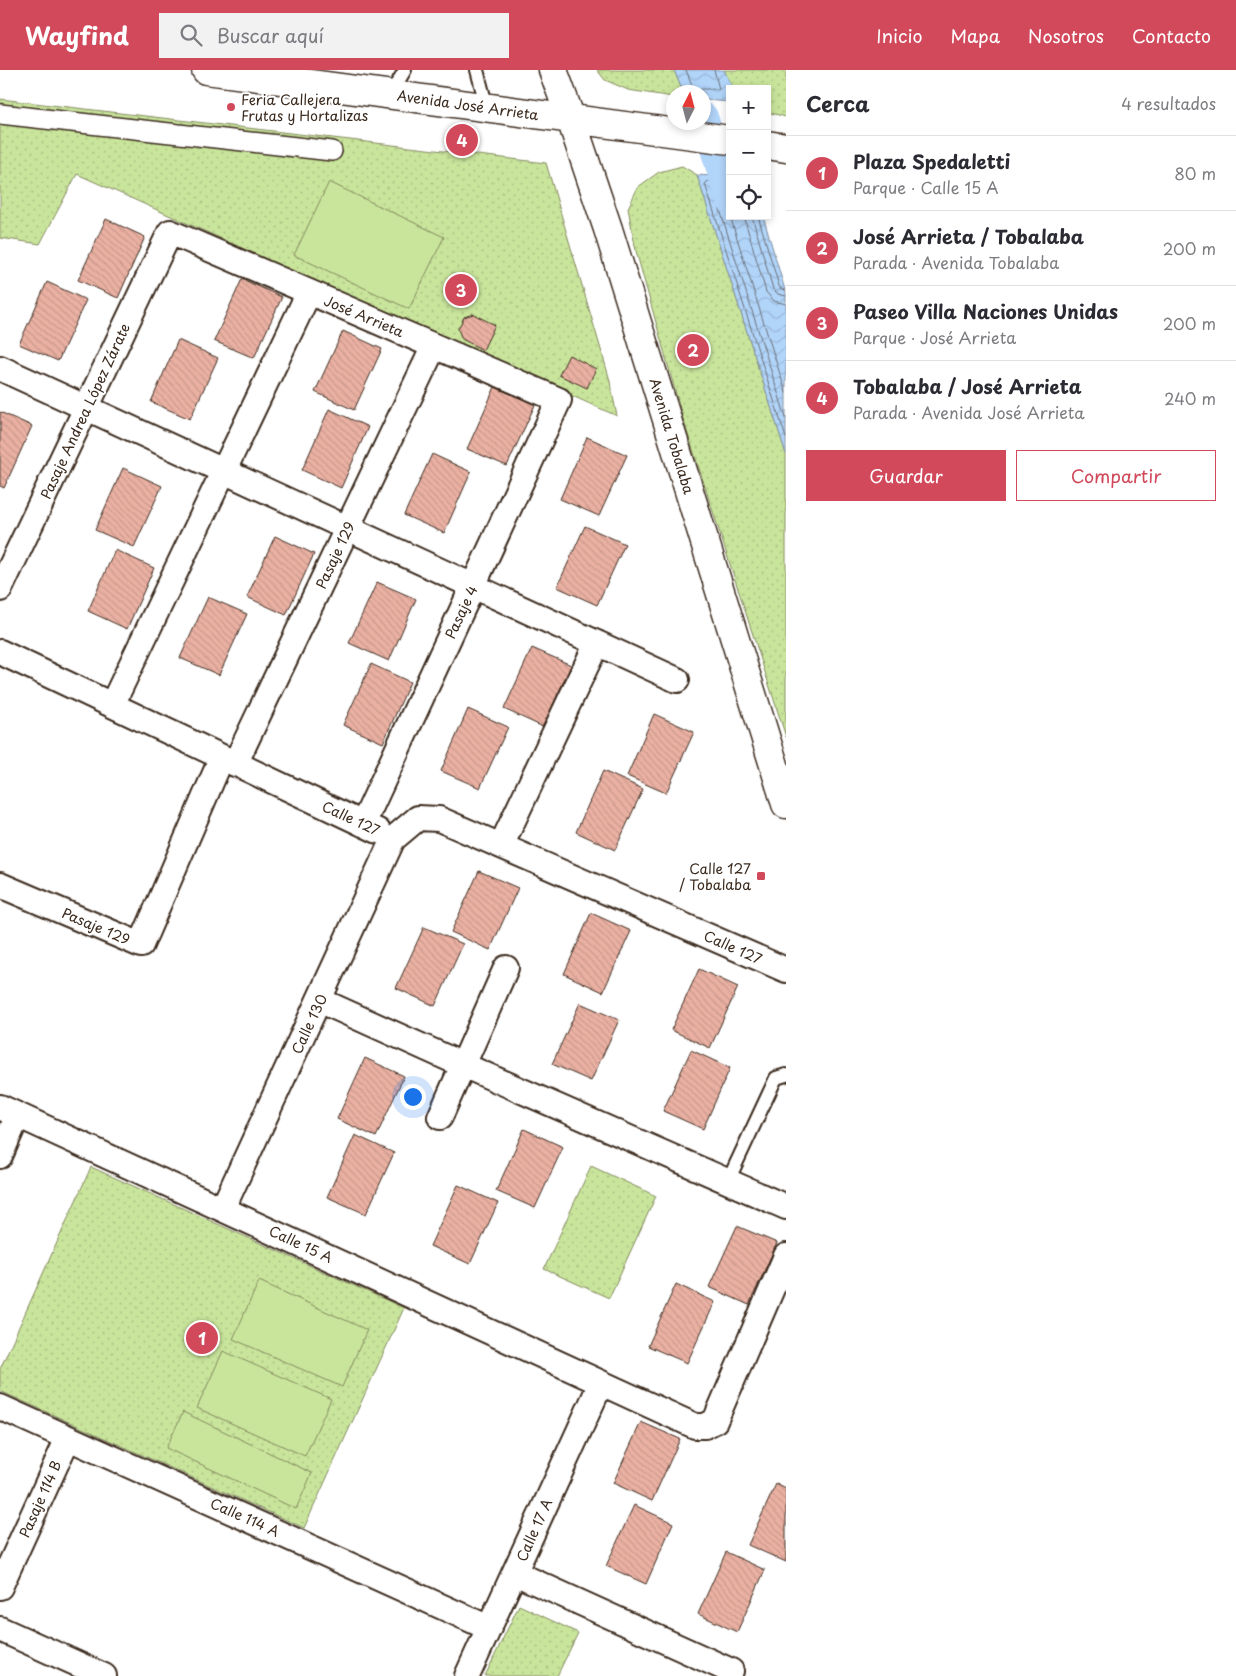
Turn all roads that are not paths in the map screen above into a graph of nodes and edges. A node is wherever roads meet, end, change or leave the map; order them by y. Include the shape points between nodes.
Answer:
1 (206, 70) edge
2 (405, 70) edge
3 (477, 70) edge
4 (553, 70) edge
5 (390, 94) junction
6 (487, 108) junction
7 (0, 114) edge
8 (571, 119) junction
9 (726, 139) edge
10 (332, 151) dead end
11 (170, 232) joint
12 (309, 292) junction
13 (434, 346) junction
14 (0, 368) edge
15 (558, 400) joint
16 (86, 408) junction
17 (224, 471) junction
18 (348, 528) junction
19 (473, 586) junction
20 (0, 589) edge
21 (597, 643) junction
22 (0, 652) edge
23 (677, 680) dead end
24 (112, 706) junction
25 (229, 761) junction
26 (786, 804) edge
27 (363, 824) junction
28 (393, 838) junction
29 (501, 846) junction
30 (0, 884) edge
31 (506, 968) dead end
32 (786, 970) edge
33 (319, 1000) junction
34 (463, 1065) junction
35 (786, 1075) edge
36 (9, 1111) edge
37 (440, 1118) dead end
38 (0, 1156) edge
39 (728, 1181) junction
40 (786, 1207) edge
41 (223, 1208) junction
42 (786, 1256) edge
43 (601, 1383) junction
44 (0, 1407) edge
45 (68, 1438) junction
46 (514, 1573) junction
47 (0, 1587) edge
48 (489, 1628) junction
49 (0, 1629) edge
50 (731, 1671) dead end
51 (104, 1676) edge
52 (467, 1676) edge

1 - 5 main road, Avenida José Arrieta
2 - 5 lane
3 - 6 lane
4 - 8 main road, Avenida Tobalaba
5 - 6 main road, Avenida José Arrieta
6 - 8 main road, Avenida José Arrieta
7 - 10 street
8 - 9 main road, Avenida José Arrieta
8 - 26 main road, Avenida Tobalaba
11 - 12 street, José Arrieta
11 - 16 street, Pasaje Andrea López Zárate
12 - 13 street, José Arrieta
12 - 17 street
13 - 15 street, José Arrieta
13 - 18 street, Pasaje 129
14 - 16 street
15 - 19 street, Pasaje 4
16 - 17 street
16 - 20 street, Pasaje Andrea López Zárate
17 - 18 street
17 - 24 street
18 - 19 street
18 - 25 street, Pasaje 129
19 - 21 street
19 - 27 street, Pasaje 4
21 - 23 street
21 - 29 street
22 - 24 street, Calle 127
24 - 25 street, Calle 127
25 - 27 street, Calle 127
25 - 30 street, Pasaje 129 via 141,945
27 - 28 street, Calle 127
28 - 29 street, Calle 127 via 418,818 439,819
28 - 33 street, Calle 130
29 - 32 street, Calle 127
31 - 34 street
33 - 34 street
33 - 41 street, Calle 130
34 - 37 street
34 - 39 street
35 - 39 lane via 776,1078
36 - 38 street
36 - 41 street, Calle 15 A
39 - 40 street
41 - 43 street, Calle 15 A
42 - 43 street, Calle 15 A via 715,1421 695,1426
43 - 46 street, Calle 17 A
44 - 45 street, Calle 114 A
45 - 47 street, Pasaje 114 B
45 - 48 street, Calle 114 A
46 - 48 street, Calle 17 A
46 - 50 street
48 - 52 street, Calle 17 A
49 - 51 street

